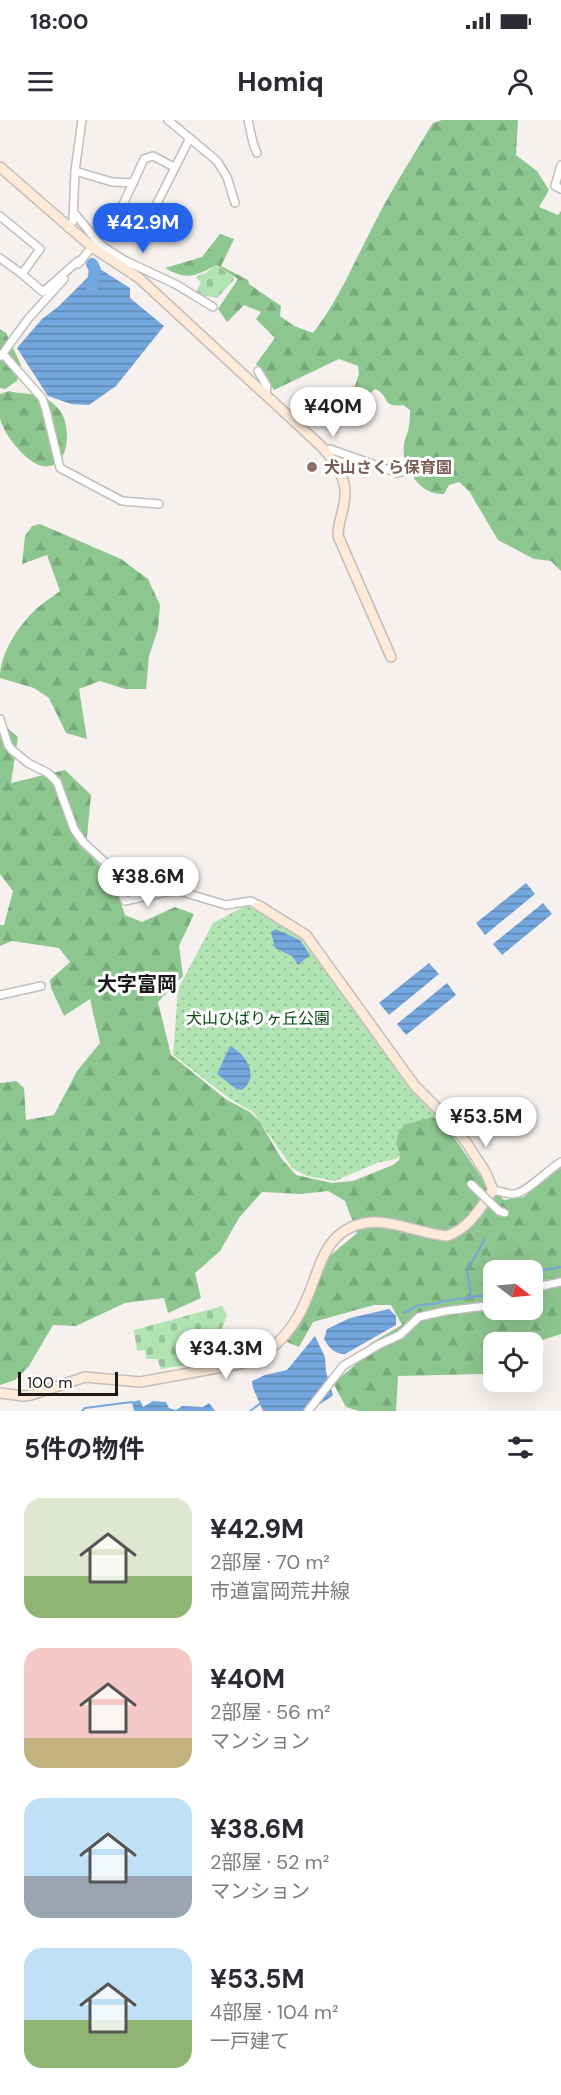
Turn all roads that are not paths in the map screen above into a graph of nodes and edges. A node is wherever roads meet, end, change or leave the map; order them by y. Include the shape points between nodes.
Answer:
1 (82, 120) edge
2 (248, 120) edge
3 (172, 121) edge
4 (190, 138) junction
5 (257, 153) dead end
6 (561, 165) edge
7 (0, 167) edge
8 (174, 167) junction
9 (75, 171) junction
10 (133, 183) junction
11 (561, 189) edge
12 (235, 203) dead end
13 (73, 215) junction
14 (0, 216) edge
15 (68, 228) junction
16 (92, 247) junction
17 (0, 258) edge
18 (81, 261) junction
19 (22, 274) junction
20 (213, 308) dead end
21 (2, 356) edge
22 (258, 371) dead end
23 (266, 394) junction
24 (327, 452) junction
25 (405, 471) dead end
26 (159, 504) dead end
27 (391, 657) dead end
28 (0, 720) edge
29 (258, 905) joint
30 (41, 986) dead end
31 (0, 995) edge
32 (561, 1162) edge
33 (471, 1184) dead end
34 (493, 1190) junction
35 (505, 1213) dead end
36 (561, 1282) edge
37 (543, 1286) edge
38 (483, 1306) edge
39 (0, 1394) edge
40 (308, 1411) edge

1 - 9 street
2 - 5 street
3 - 4 street
4 - 8 street
4 - 12 street via 217,161
6 - 11 street via 555,186
7 - 15 street
8 - 10 street via 153,156 144,159
8 - 10 street via 146,225 140,227 120,211
9 - 10 street via 112,182
9 - 13 street
13 - 15 street
13 - 20 street via 105,248
14 - 19 street via 40,249
15 - 16 street
16 - 18 street
16 - 23 street via 139,278
17 - 19 street
18 - 19 street via 43,292
18 - 21 street via 28,319
21 - 26 street via 42,398 60,468 122,501
22 - 23 street via 267,386
23 - 24 street
24 - 25 street via 330,449 398,473
24 - 27 street via 345,485 338,536
28 - 29 street via 12,750 57,782 74,829 107,864 124,901 179,891 226,905 251,901
29 - 34 street via 306,935 415,1086 451,1122
30 - 31 street
32 - 34 street via 525,1191 515,1194
33 - 35 street, bridge
34 - 39 street via 467,1226 447,1236 374,1222 342,1233 324,1252 302,1310 270,1350 254,1359 140,1383 85,1377 31,1395
36 - 37 street
38 - 40 street via 419,1317 400,1335 343,1366

